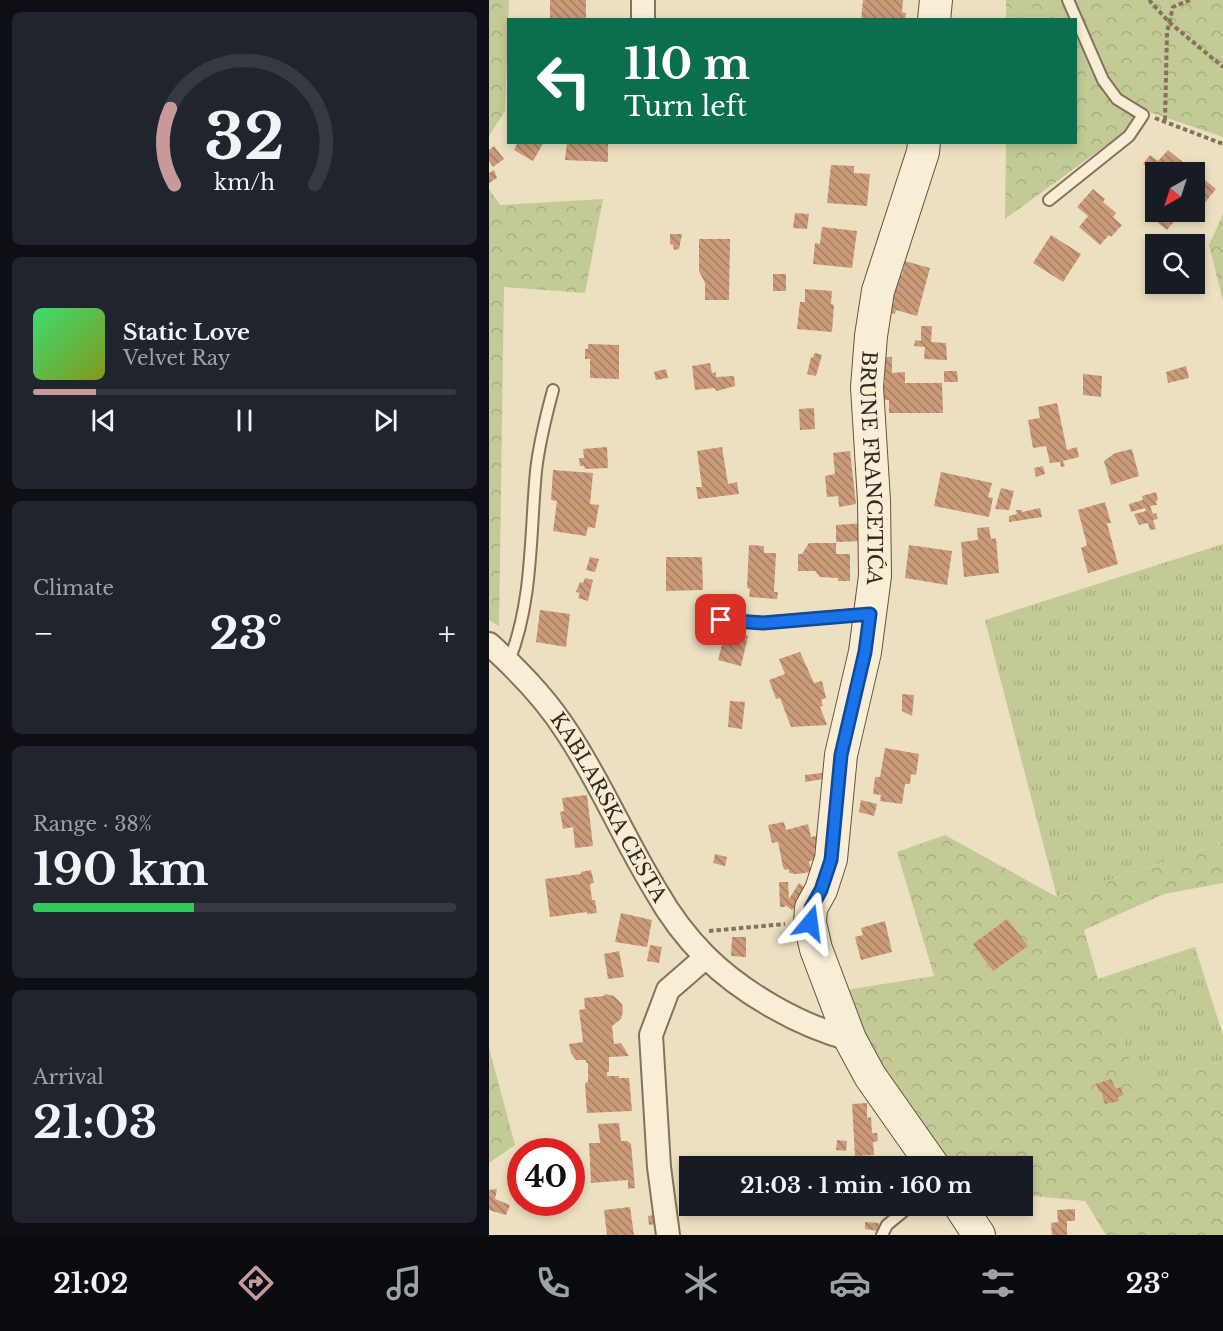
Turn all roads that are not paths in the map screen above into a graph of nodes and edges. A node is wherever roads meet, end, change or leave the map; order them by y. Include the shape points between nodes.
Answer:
1 (643, 0) edge
2 (936, 0) edge
3 (1068, 0) edge
4 (643, 18) edge
5 (935, 18) edge
6 (1076, 18) edge
7 (1077, 21) edge
8 (924, 144) edge
9 (1049, 200) dead end
10 (553, 390) dead end
11 (870, 614) junction
12 (721, 620) dead end
13 (489, 644) edge
14 (509, 661) junction
15 (705, 957) junction
16 (850, 1039) junction
17 (926, 1156) edge
18 (898, 1216) edge
19 (967, 1216) edge
20 (668, 1235) edge
21 (882, 1235) edge
22 (979, 1235) edge

1 - 4 street
2 - 5 street
3 - 6 lane
7 - 9 lane via 1103,80 1117,99 1143,116 1129,136
8 - 11 street, BRUNE FRANCETIĆA via 878,291 871,336 867,387 875,576
10 - 14 lane via 536,469 522,618
11 - 12 lane via 763,623
11 - 16 street, BRUNE FRANCETIĆA via 841,755 831,860 811,908 810,920 816,949
13 - 14 street, KABLARSKA CESTA
14 - 15 street, KABLARSKA CESTA via 567,731 656,891
15 - 16 street, KABLARSKA CESTA via 761,999 796,1019
15 - 20 street via 669,990 651,1035 659,1167
16 - 17 street via 870,1076
18 - 21 lane
19 - 22 street

